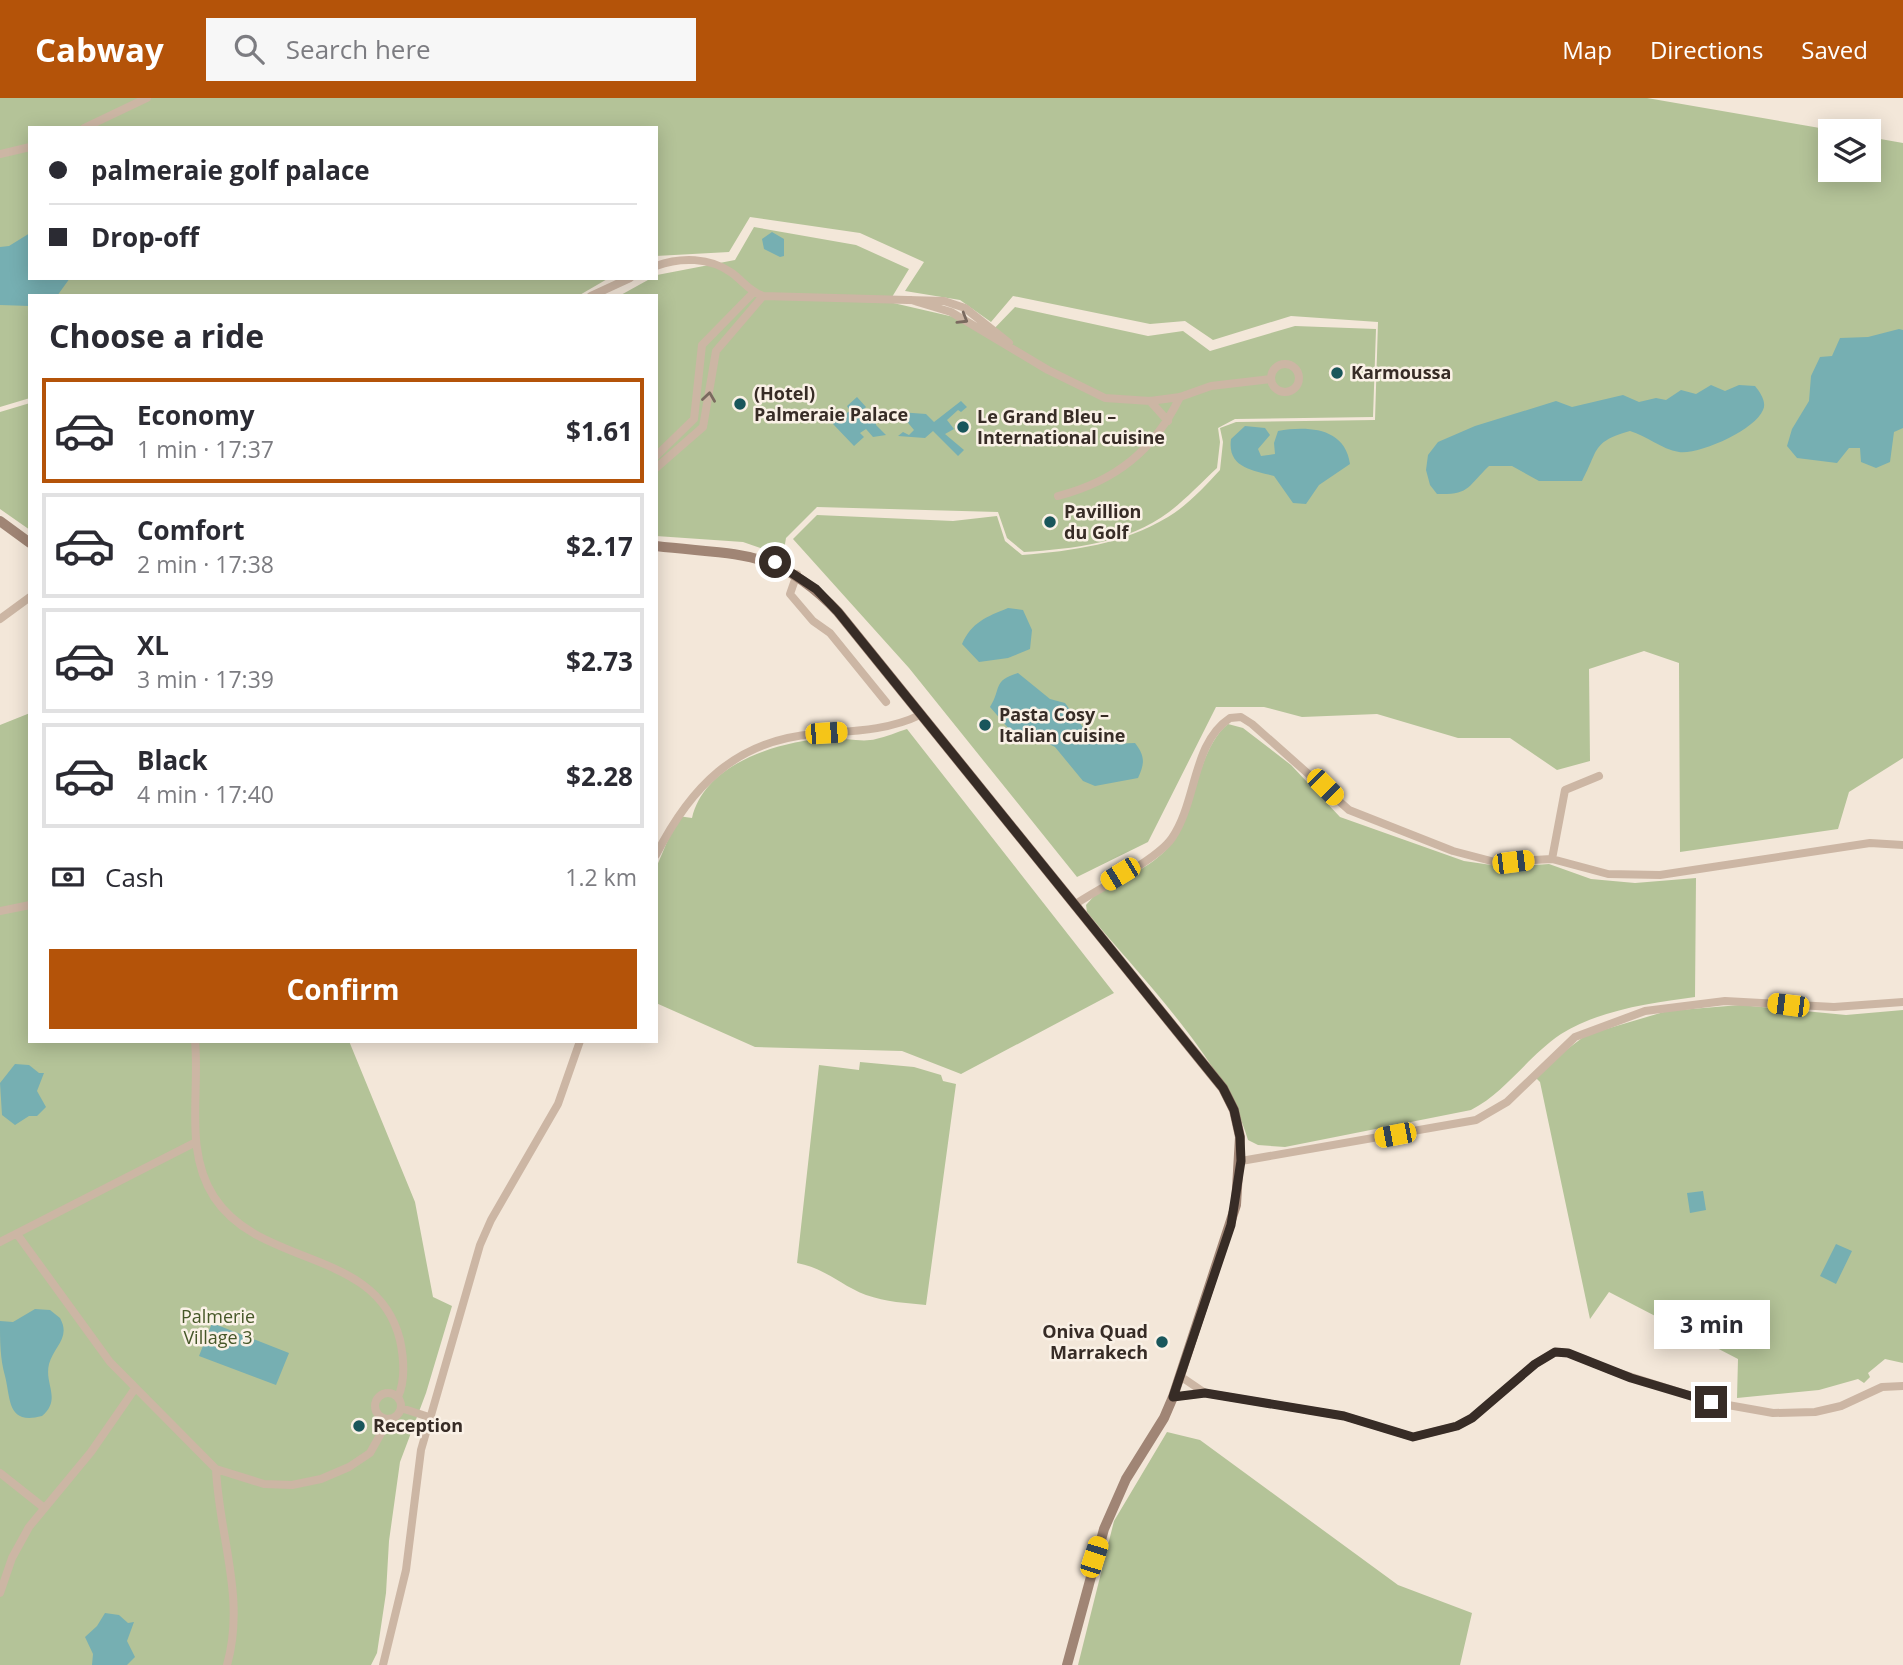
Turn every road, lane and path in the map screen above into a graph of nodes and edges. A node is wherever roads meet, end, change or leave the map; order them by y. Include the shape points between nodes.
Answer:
1 (147, 98) edge
2 (88, 126) edge
3 (28, 148) edge
4 (0, 154) edge
5 (658, 266) edge
6 (626, 280) edge
7 (753, 293) junction
8 (596, 294) edge
9 (763, 296) junction
10 (1271, 379) dead end
11 (1180, 397) junction
12 (1150, 401) junction
13 (1168, 421) junction
14 (658, 454) edge
15 (658, 465) edge
16 (1058, 496) dead end
17 (0, 521) edge
18 (28, 542) edge
19 (658, 546) edge
20 (797, 574) junction
21 (28, 598) edge
22 (0, 619) edge
23 (886, 702) dead end
24 (920, 715) junction
25 (1599, 776) dead end
26 (1903, 845) edge
27 (658, 851) edge
28 (1552, 859) junction
29 (28, 905) edge
30 (1074, 905) junction
31 (0, 911) edge
32 (1903, 1002) edge
33 (195, 1043) edge
34 (579, 1043) edge
35 (194, 1143) junction
36 (1241, 1161) junction
37 (17, 1234) junction
38 (0, 1242) edge
39 (1181, 1376) junction
40 (1903, 1386) edge
41 (135, 1390) junction
42 (1205, 1393) junction
43 (398, 1397) junction
44 (1173, 1397) junction
45 (401, 1408) junction
46 (429, 1417) junction
47 (389, 1419) junction
48 (216, 1469) junction
49 (0, 1473) edge
50 (43, 1507) junction
51 (0, 1593) edge
52 (227, 1665) edge
53 (383, 1665) edge
54 (1067, 1665) edge

1 - 2 street
3 - 4 street
5 - 7 street via 681,260 720,265
6 - 8 street
7 - 9 street
7 - 14 street via 702,345 694,419
9 - 12 street via 911,300 951,312 1105,398
15 -> 9 street via 703,427 716,351
10 - 11 street via 1211,386
11 - 12 street
11 - 13 street
12 - 13 street
13 - 16 street via 1125,467 1105,480
17 - 18 street
19 - 20 street via 754,557
20 - 23 street via 790,594 830,633
20 - 24 street via 838,612
21 - 22 street
24 - 27 street via 872,729 794,737 743,754 707,780 685,804
24 - 30 street
25 - 28 street via 1565,790
26 - 28 street via 1870,842 1660,875 1608,874
28 - 30 street via 1478,859 1358,815 1252,724 1241,717 1230,718 1212,735 1172,838 1154,855
29 - 31 street
30 - 36 street via 1223,1088 1234,1110
32 - 36 street via 1834,1007 1726,1001 1645,1011 1575,1037 1507,1102 1476,1120
33 - 35 street
34 - 46 street via 558,1104 480,1245
35 - 37 street
35 - 43 street via 213,1196 241,1227 264,1241 352,1274 386,1307 403,1354
36 - 39 street via 1231,1225
37 - 38 street
37 - 41 street
39 - 42 street
39 - 44 street
40 - 42 street via 1882,1387 1815,1412 1773,1413 1711,1402 1555,1352 1472,1418 1413,1437 1351,1417
41 - 48 street
41 - 50 street via 91,1452
42 - 44 street
43 - 45 street
43 - 47 street via 388,1392 375,1401 376,1412
44 - 54 street via 1126,1479 1104,1529
45 - 46 street
45 - 47 street
46 - 53 street via 414,1490 406,1570
47 - 48 street via 370,1453 321,1479 264,1484
48 - 52 street via 234,1592 235,1626
49 - 50 street
50 - 51 street via 12,1558

